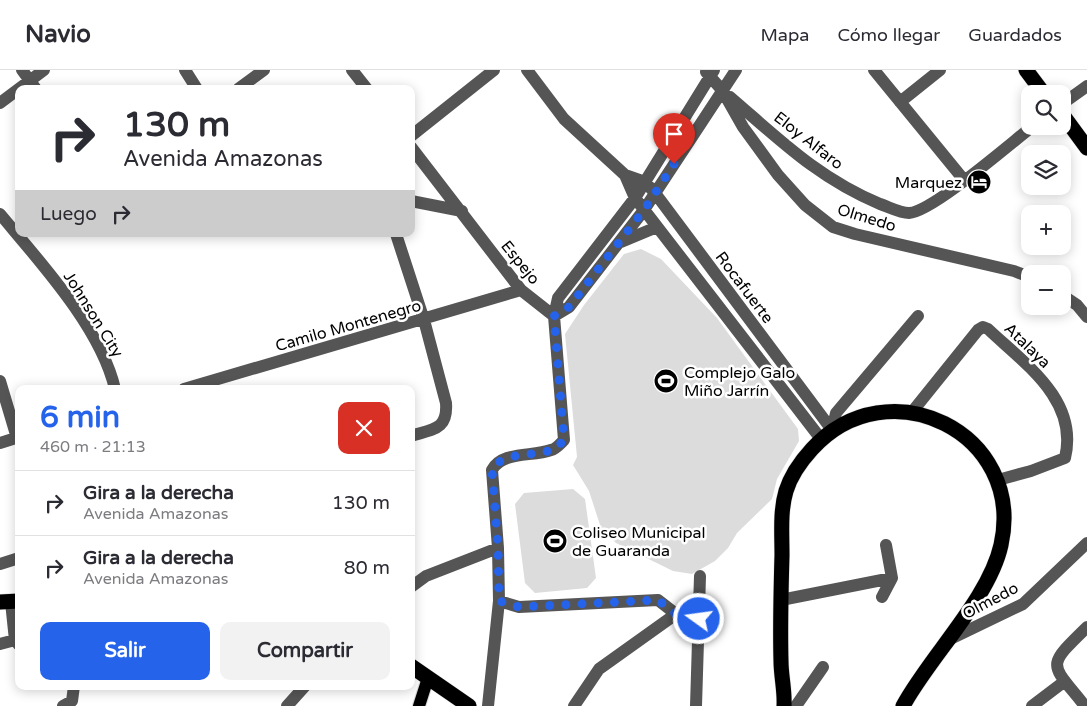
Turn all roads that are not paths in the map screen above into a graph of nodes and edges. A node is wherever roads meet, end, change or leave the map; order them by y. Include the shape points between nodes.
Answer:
1 (22, 70) edge
2 (44, 70) edge
3 (185, 70) edge
4 (264, 70) edge
5 (352, 70) edge
6 (494, 70) edge
7 (527, 70) edge
8 (736, 70) edge
9 (874, 70) edge
10 (940, 70) edge
11 (1026, 70) edge
12 (1038, 70) edge
13 (710, 72) edge
14 (33, 85) edge
15 (194, 85) edge
16 (243, 85) edge
17 (364, 85) edge
18 (1037, 85) edge
19 (1049, 85) edge
20 (1087, 86) edge
21 (722, 90) junction
22 (15, 95) edge
23 (1071, 98) edge
24 (900, 102) junction
25 (0, 103) edge
26 (1071, 126) edge
27 (415, 133) edge
28 (1022, 135) edge
29 (1087, 148) edge
30 (415, 152) edge
31 (625, 175) junction
32 (964, 180) junction
33 (645, 182) junction
34 (655, 193) junction
35 (634, 198) junction
36 (415, 202) edge
37 (644, 210) junction
38 (462, 211) junction
39 (0, 214) edge
40 (657, 227) junction
41 (15, 232) edge
42 (19, 237) edge
43 (397, 237) edge
44 (614, 246) junction
45 (1021, 275) edge
46 (521, 290) junction
47 (1071, 301) edge
48 (554, 316) junction
49 (918, 316) dead end
50 (1087, 317) edge
51 (424, 320) junction
52 (0, 380) edge
53 (114, 385) edge
54 (198, 385) edge
55 (912, 412) junction
56 (15, 428) edge
57 (415, 435) edge
58 (826, 435) junction
59 (15, 438) edge
60 (0, 443) edge
61 (998, 480) junction
62 (1087, 543) edge
63 (886, 545) dead end
64 (498, 548) junction
65 (15, 559) edge
66 (0, 564) edge
67 (700, 576) dead end
68 (892, 578) junction
69 (415, 583) edge
70 (882, 597) dead end
71 (781, 600) junction
72 (499, 601) junction
73 (10, 602) edge
74 (676, 614) junction
75 (699, 619) junction
76 (1087, 627) edge
77 (15, 631) edge
78 (948, 640) junction
79 (15, 642) edge
80 (0, 644) edge
81 (823, 667) dead end
82 (415, 669) edge
83 (428, 678) junction
84 (1065, 681) junction
85 (73, 690) edge
86 (302, 690) edge
87 (420, 701) edge
88 (63, 706) edge
89 (287, 706) edge
90 (469, 706) edge
91 (488, 706) edge
92 (574, 706) edge
93 (696, 706) edge
94 (784, 706) edge
95 (796, 706) edge
96 (903, 706) edge
97 (1032, 706) edge
98 (1085, 706) edge

1 - 14 street
2 - 14 street
3 - 15 street
4 - 16 street
5 - 17 street
6 - 27 street
7 - 31 street, Rocafuerte via 564,119
8 - 21 street
9 - 24 street
10 - 24 street
11 - 18 highway
12 - 19 highway
13 - 21 street, Olmedo
13 - 33 street
20 - 23 street
21 - 32 street, Eloy Alfaro via 812,167 854,193 895,210 908,213 920,210
21 - 34 street
21 - 45 street, Olmedo via 743,127 778,175 805,205 826,222 855,234
22 - 25 street
24 - 32 street
26 - 29 highway
28 - 32 street, Eloy Alfaro
30 - 38 street, Espejo
31 - 33 street, Rocafuerte
31 - 35 street, Rocafuerte
33 - 34 street, Rocafuerte
33 - 35 street
34 - 37 street
34 - 58 street, Rocafuerte
35 - 37 street, Rocafuerte
35 - 48 street via 558,298
36 - 38 street
37 - 40 street, Rocafuerte
37 - 44 street
38 - 46 street, Espejo
39 - 41 street, Johnson City
40 - 44 street
40 - 58 street, Rocafuerte
42 - 53 street, Johnson City via 66,294 110,367
43 - 51 street
44 - 48 street via 569,307
46 - 48 street, Espejo
46 - 51 street, Camilo Montenegro
47 - 50 street
48 - 64 street via 564,440 553,450 496,463 492,470
49 - 58 street via 836,413
51 - 54 street, Camilo Montenegro
51 - 57 street via 447,416 439,427
52 - 56 street
55 - 58 highway via 879,411 860,416
55 - 61 highway via 954,428 974,444
55 - 61 street, Atalaya via 978,330 988,329 1037,375 1063,410 1069,443 1065,458
58 - 71 highway via 801,462 786,491 782,518
59 - 60 street
61 - 78 highway via 1004,514 1001,545 989,577
62 - 78 street, Olmedo via 1023,604
63 - 68 street
64 - 69 street
64 - 72 street
65 - 66 street
67 - 75 street
68 - 70 street
68 - 71 street
71 - 94 highway
72 - 74 street via 519,607 658,600
72 - 91 street
73 - 77 street
74 - 75 street
74 - 92 street via 599,669
75 - 93 street
76 - 84 street via 1058,655 1056,664
78 - 96 highway
79 - 80 street
81 - 95 street
82 - 83 highway
83 - 87 main road
83 - 90 highway
84 - 97 street
84 - 98 street
85 - 88 street via 72,701
86 - 89 street

